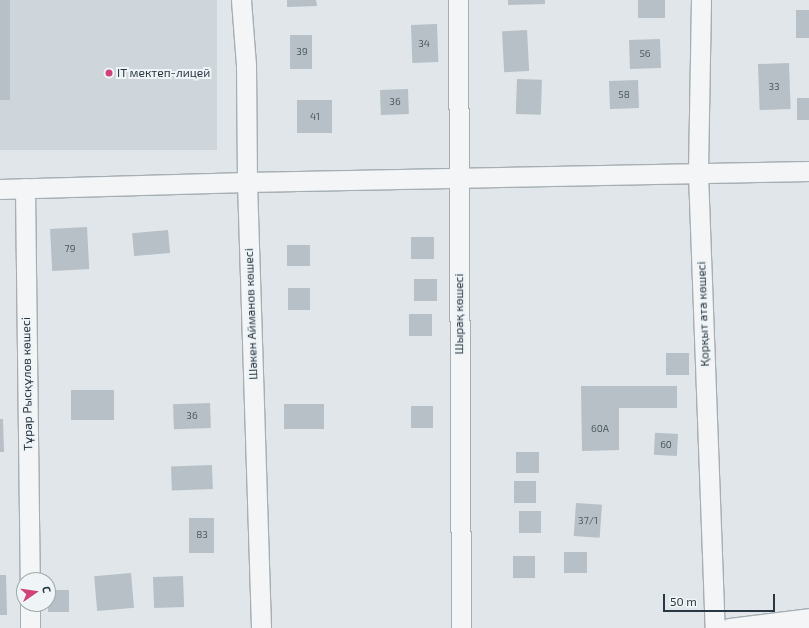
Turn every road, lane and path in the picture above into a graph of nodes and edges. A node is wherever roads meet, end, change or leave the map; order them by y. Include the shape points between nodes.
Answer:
1 (241, 0) edge
2 (458, 0) edge
3 (701, 0) edge
4 (809, 171) edge
5 (698, 173) junction
6 (458, 177) junction
7 (247, 182) junction
8 (24, 188) junction
9 (0, 189) edge
10 (30, 572) edge
11 (30, 612) edge
12 (809, 618) edge
13 (30, 628) edge
14 (261, 628) edge
15 (461, 628) edge
16 (715, 628) edge
17 (729, 628) edge

1 - 7 street, Шәкен Айманов көшесі via 246,65
2 - 6 street, Шырақ көшесі
3 - 5 street, Қорқыт ата көшесі
4 - 5 street
5 - 6 street via 602,177
5 - 16 street, Қорқыт ата көшесі
6 - 7 street
6 - 15 street, Шырақ көшесі
7 - 8 street
7 - 14 street, Шәкен Айманов көшесі
8 - 9 street
8 - 10 street, Тұрар Рысқұлов көшесі
11 - 13 street
12 - 17 street

